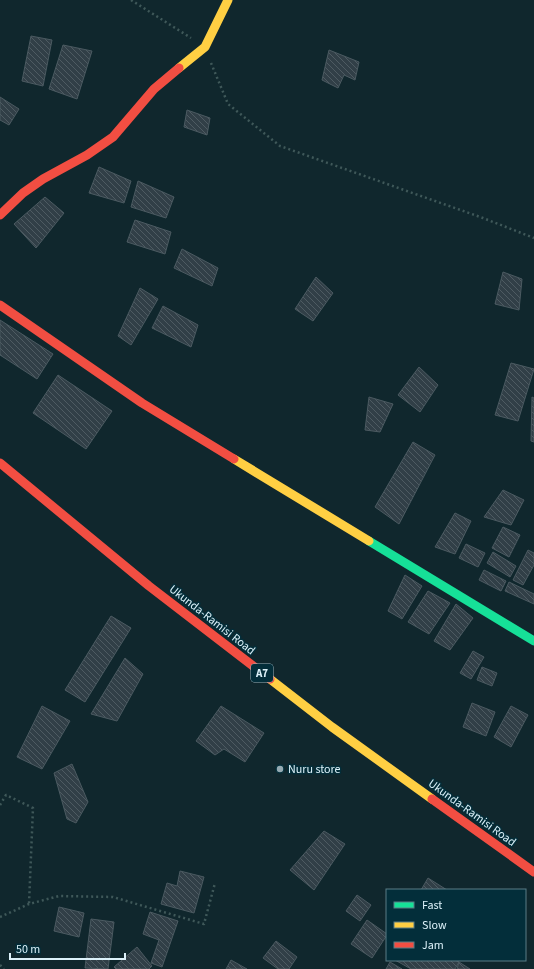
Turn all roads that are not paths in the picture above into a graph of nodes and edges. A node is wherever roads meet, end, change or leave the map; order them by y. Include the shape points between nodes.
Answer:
1 (228, 0) edge
2 (0, 215) edge
3 (0, 305) edge
4 (0, 462) edge
5 (534, 640) edge
6 (534, 872) edge

1 - 2 main road via 205,47 154,89 113,137 87,155 43,179 23,193
3 - 5 main road via 142,403
4 - 6 main road, Ukunda-Ramisi Road / A7 via 149,586 326,722

